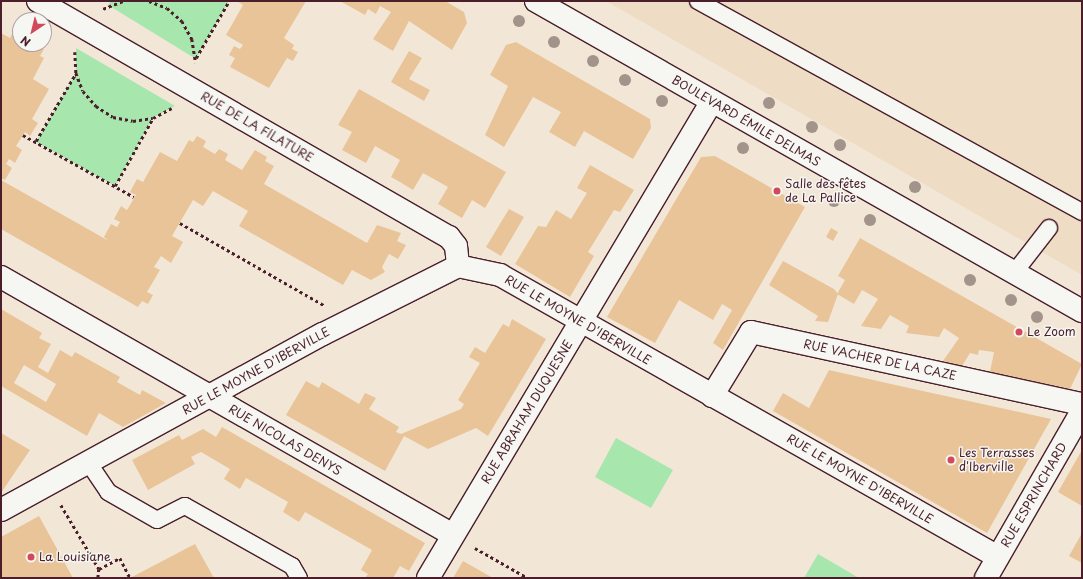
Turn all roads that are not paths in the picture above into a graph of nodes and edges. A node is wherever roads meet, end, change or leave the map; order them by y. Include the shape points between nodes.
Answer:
1 (38, 1) edge
2 (536, 1) edge
3 (698, 1) edge
4 (712, 101) junction
5 (1082, 212) edge
6 (1049, 228) dead end
7 (458, 266) junction
8 (1014, 273) junction
9 (1, 277) edge
10 (1082, 312) edge
11 (581, 322) junction
12 (210, 396) junction
13 (712, 396) junction
14 (1082, 404) edge
15 (1082, 411) edge
16 (88, 462) junction
17 (1, 510) edge
18 (453, 536) junction
19 (998, 558) junction
20 (299, 578) edge
21 (428, 578) edge
22 (986, 578) edge

1 - 7 street, RUE DE LA FILATURE via 448,237 456,246
2 - 4 street, BOULEVARD ÉMILE DELMAS
3 - 5 lane
4 - 8 street, BOULEVARD ÉMILE DELMAS
4 - 11 street, RUE ABRAHAM DUQUESNE
6 - 8 lane
7 - 11 street, RUE LE MOYNE D'IBERVILLE via 500,275
7 - 12 street, RUE LE MOYNE D'IBERVILLE
8 - 10 street, BOULEVARD ÉMILE DELMAS
9 - 12 street, RUE NICOLAS DENYS
11 - 13 street, RUE LE MOYNE D'IBERVILLE
11 - 18 street, RUE ABRAHAM DUQUESNE
12 - 16 street, RUE LE MOYNE D'IBERVILLE
12 - 18 street, RUE NICOLAS DENYS
13 - 14 street, RUE VACHER DE LA CAZE via 751,332
13 - 19 street, RUE LE MOYNE D'IBERVILLE
15 - 19 street, RUE ESPRINCHARD
16 - 17 street, RUE LE MOYNE D'IBERVILLE
16 - 20 lane via 108,492 157,520 185,506 292,566
18 - 21 street, RUE ABRAHAM DUQUESNE
19 - 22 street, RUE ESPRINCHARD

